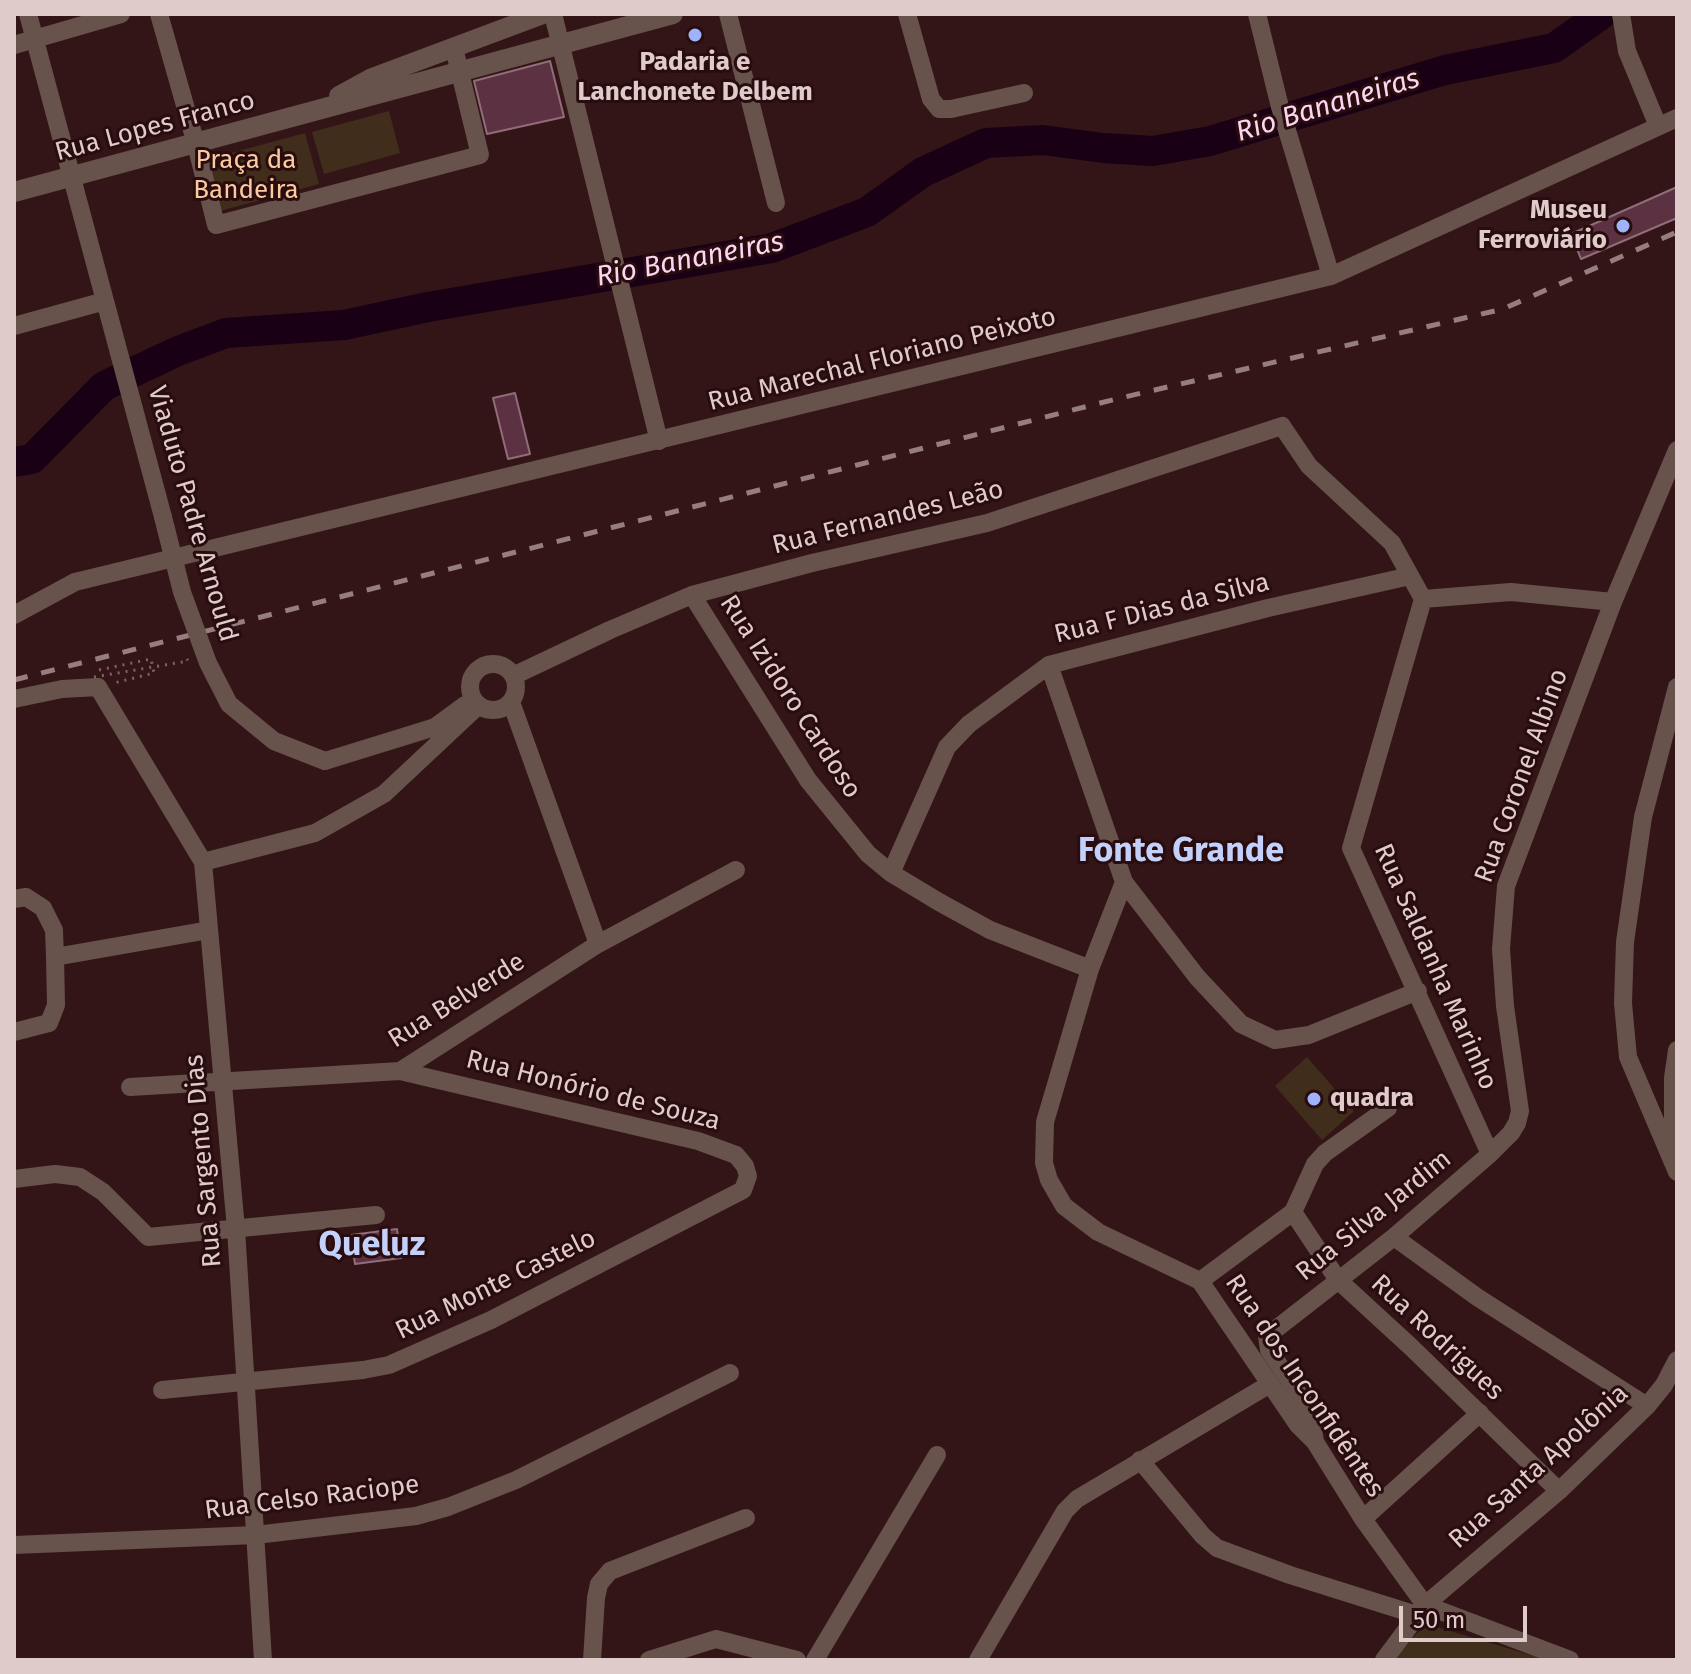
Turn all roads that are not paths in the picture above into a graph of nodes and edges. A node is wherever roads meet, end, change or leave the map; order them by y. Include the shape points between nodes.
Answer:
1 (28, 14) edge
2 (121, 14) edge
3 (159, 14) edge
4 (543, 14) edge
5 (553, 14) edge
6 (673, 14) edge
7 (728, 14) edge
8 (907, 14) edge
9 (1257, 14) edge
10 (1621, 14) edge
11 (34, 39) junction
12 (14, 45) edge
13 (562, 45) junction
14 (454, 48) junction
15 (460, 72) junction
16 (1024, 93) dead end
17 (310, 112) junction
18 (1677, 118) edge
19 (1658, 126) junction
20 (196, 144) junction
21 (71, 176) junction
22 (14, 192) edge
23 (776, 203) dead end
24 (1331, 276) junction
25 (105, 301) junction
26 (14, 326) edge
27 (659, 441) junction
28 (1677, 450) edge
29 (1410, 576) junction
30 (692, 595) junction
31 (1423, 599) junction
32 (1613, 602) junction
33 (14, 615) edge
34 (1049, 665) junction
35 (513, 676) junction
36 (1677, 687) edge
37 (14, 699) edge
38 (476, 702) junction
39 (511, 702) junction
40 (203, 862) junction
41 (736, 870) dead end
42 (891, 873) junction
43 (1124, 882) junction
44 (14, 899) edge
45 (209, 930) junction
46 (598, 944) junction
47 (55, 957) junction
48 (1090, 969) junction
49 (1418, 991) junction
50 (14, 1032) edge
51 (1677, 1050) edge
52 (400, 1071) junction
53 (224, 1082) junction
54 (130, 1087) dead end
55 (1388, 1108) dead end
56 (1511, 1133) joint
57 (1677, 1151) edge
58 (1490, 1154) junction
59 (1677, 1172) edge
60 (14, 1179) edge
61 (743, 1190) joint
62 (1293, 1212) junction
63 (376, 1215) dead end
64 (236, 1229) junction
65 (1394, 1237) junction
66 (1338, 1280) junction
67 (1200, 1281) junction
68 (1677, 1360) edge
69 (730, 1373) dead end
70 (247, 1383) junction
71 (1270, 1384) junction
72 (162, 1390) dead end
73 (1647, 1406) junction
74 (1480, 1413) junction
75 (1315, 1442) junction
76 (937, 1455) dead end
77 (1140, 1460) junction
78 (1559, 1491) junction
79 (746, 1518) dead end
80 (1363, 1519) junction
81 (256, 1535) junction
82 (14, 1545) edge
83 (1421, 1610) junction
84 (1390, 1659) edge
85 (263, 1660) edge
86 (592, 1660) edge
87 (649, 1660) edge
88 (797, 1660) edge
89 (815, 1660) edge
90 (978, 1660) edge
91 (1570, 1660) edge

1 - 11 street, Viaduto Padre Arnould
2 - 11 street
3 - 20 street
4 - 14 street
5 - 13 street
6 - 13 street
7 - 23 street
8 - 16 street via 931,99 939,109
9 - 24 street
10 - 19 street via 1627,51
11 - 12 street
11 - 21 street, Viaduto Padre Arnould
13 - 15 street
13 - 27 street
14 - 15 street
14 - 17 street via 372,78
15 - 17 street
15 - 20 street via 480,155 216,225
17 - 20 street, Rua Lopes Franco
18 - 19 street, Rua Marechal Floriano Peixoto
19 - 24 street, Rua Marechal Floriano Peixoto
20 - 21 street, Rua Lopes Franco
21 - 22 street, Rua Lopes Franco
21 - 25 street, Viaduto Padre Arnould
24 - 27 street, Rua Marechal Floriano Peixoto
25 - 26 street
25 - 38 street, Viaduto Padre Arnould, bridge via 182,592 229,704 274,741 325,761 435,727
27 - 33 street, Rua Marechal Floriano Peixoto via 75,582
28 - 32 street, Rua Coronel Albino
29 - 30 street, Rua Fernandes Leão via 1392,543 1309,466 1282,426 987,523
29 - 31 street
29 - 34 street, Rua F Dias da Silva
30 - 35 street, Rua Fernandes Leão
30 - 42 street, Rua Izidoro Cardoso via 808,780 868,854
31 - 32 street via 1511,592
31 - 49 street, Rua Saldanha Marinho via 1351,848
32 - 56 street, Rua Coronel Albino via 1506,886 1501,949 1520,1111
34 - 42 street, Rua F Dias da Silva via 969,724 947,747
34 - 43 street
35 - 38 street via 500,665 482,667 472,681
35 - 39 street
36 - 59 street via 1643,817 1625,942 1623,1003 1628,1057
37 - 40 street, Rua Sargento Dias via 96,682
38 - 39 street via 496,710
38 - 40 street via 384,794 315,833
39 - 46 street
40 - 45 street, Rua Sargento Dias
41 - 46 street, Rua Belverde
42 - 48 street, Rua Izidoro Cardoso via 990,930
43 - 48 street, Rua dos Inconfidêntes
43 - 49 street via 1197,977 1241,1024 1275,1040 1309,1035
44 - 47 street via 26,897 43,908 54,930
45 - 47 street
45 - 53 street, Rua Sargento Dias
46 - 52 street, Rua Belverde
47 - 50 street via 56,1005 49,1023
48 - 67 street, Rua dos Inconfidêntes via 1045,1122 1049,1180 1064,1206 1098,1232
49 - 58 street, Rua Saldanha Marinho
51 - 57 street
52 - 53 street, Rua Belverde
52 - 61 street, Rua Honório de Souza via 698,1141 736,1155 748,1176
53 - 54 street, Rua Belverde
53 - 64 street, Rua Sargento Dias
55 - 62 street via 1325,1153
56 - 58 street, Rua Silva Jardim
58 - 65 street, Rua Silva Jardim
60 - 64 street via 80,1177 148,1237
61 - 70 street, Rua Monte Castelo via 421,1353 363,1370
62 - 66 street, Rua Rodrigues
62 - 67 street
63 - 64 street
64 - 70 street, Rua Sargento Dias
65 - 66 street, Rua Silva Jardim
65 - 73 street
66 - 74 street, Rua Rodrigues
66 - 75 street, Rua Silva Jardim via 1267,1336 1269,1350 1310,1411
67 - 71 street, Rua dos Inconfidêntes
68 - 73 street, Rua Santa Apolônia
69 - 81 street, Rua Celso Raciope via 516,1480 448,1507 416,1516
70 - 72 street, Rua Monte Castelo
70 - 81 street, Rua Sargento Dias
71 - 75 street, Rua dos Inconfidêntes
71 - 77 street
73 - 78 street, Rua Santa Apolônia
74 - 78 street, Rua Rodrigues
74 - 80 street
75 - 80 street, Rua dos Inconfidêntes
76 - 89 street
77 - 83 street via 1217,1548 1290,1575
77 - 90 street via 1065,1511
78 - 83 street, Rua Santa Apolônia
79 - 86 street via 610,1571 596,1598
80 - 83 street, Rua dos Inconfidêntes
81 - 82 street, Rua Celso Raciope
81 - 85 street, Rua Sargento Dias
83 - 84 street, Rua Santa Apolônia
83 - 91 street
87 - 88 street via 716,1639

